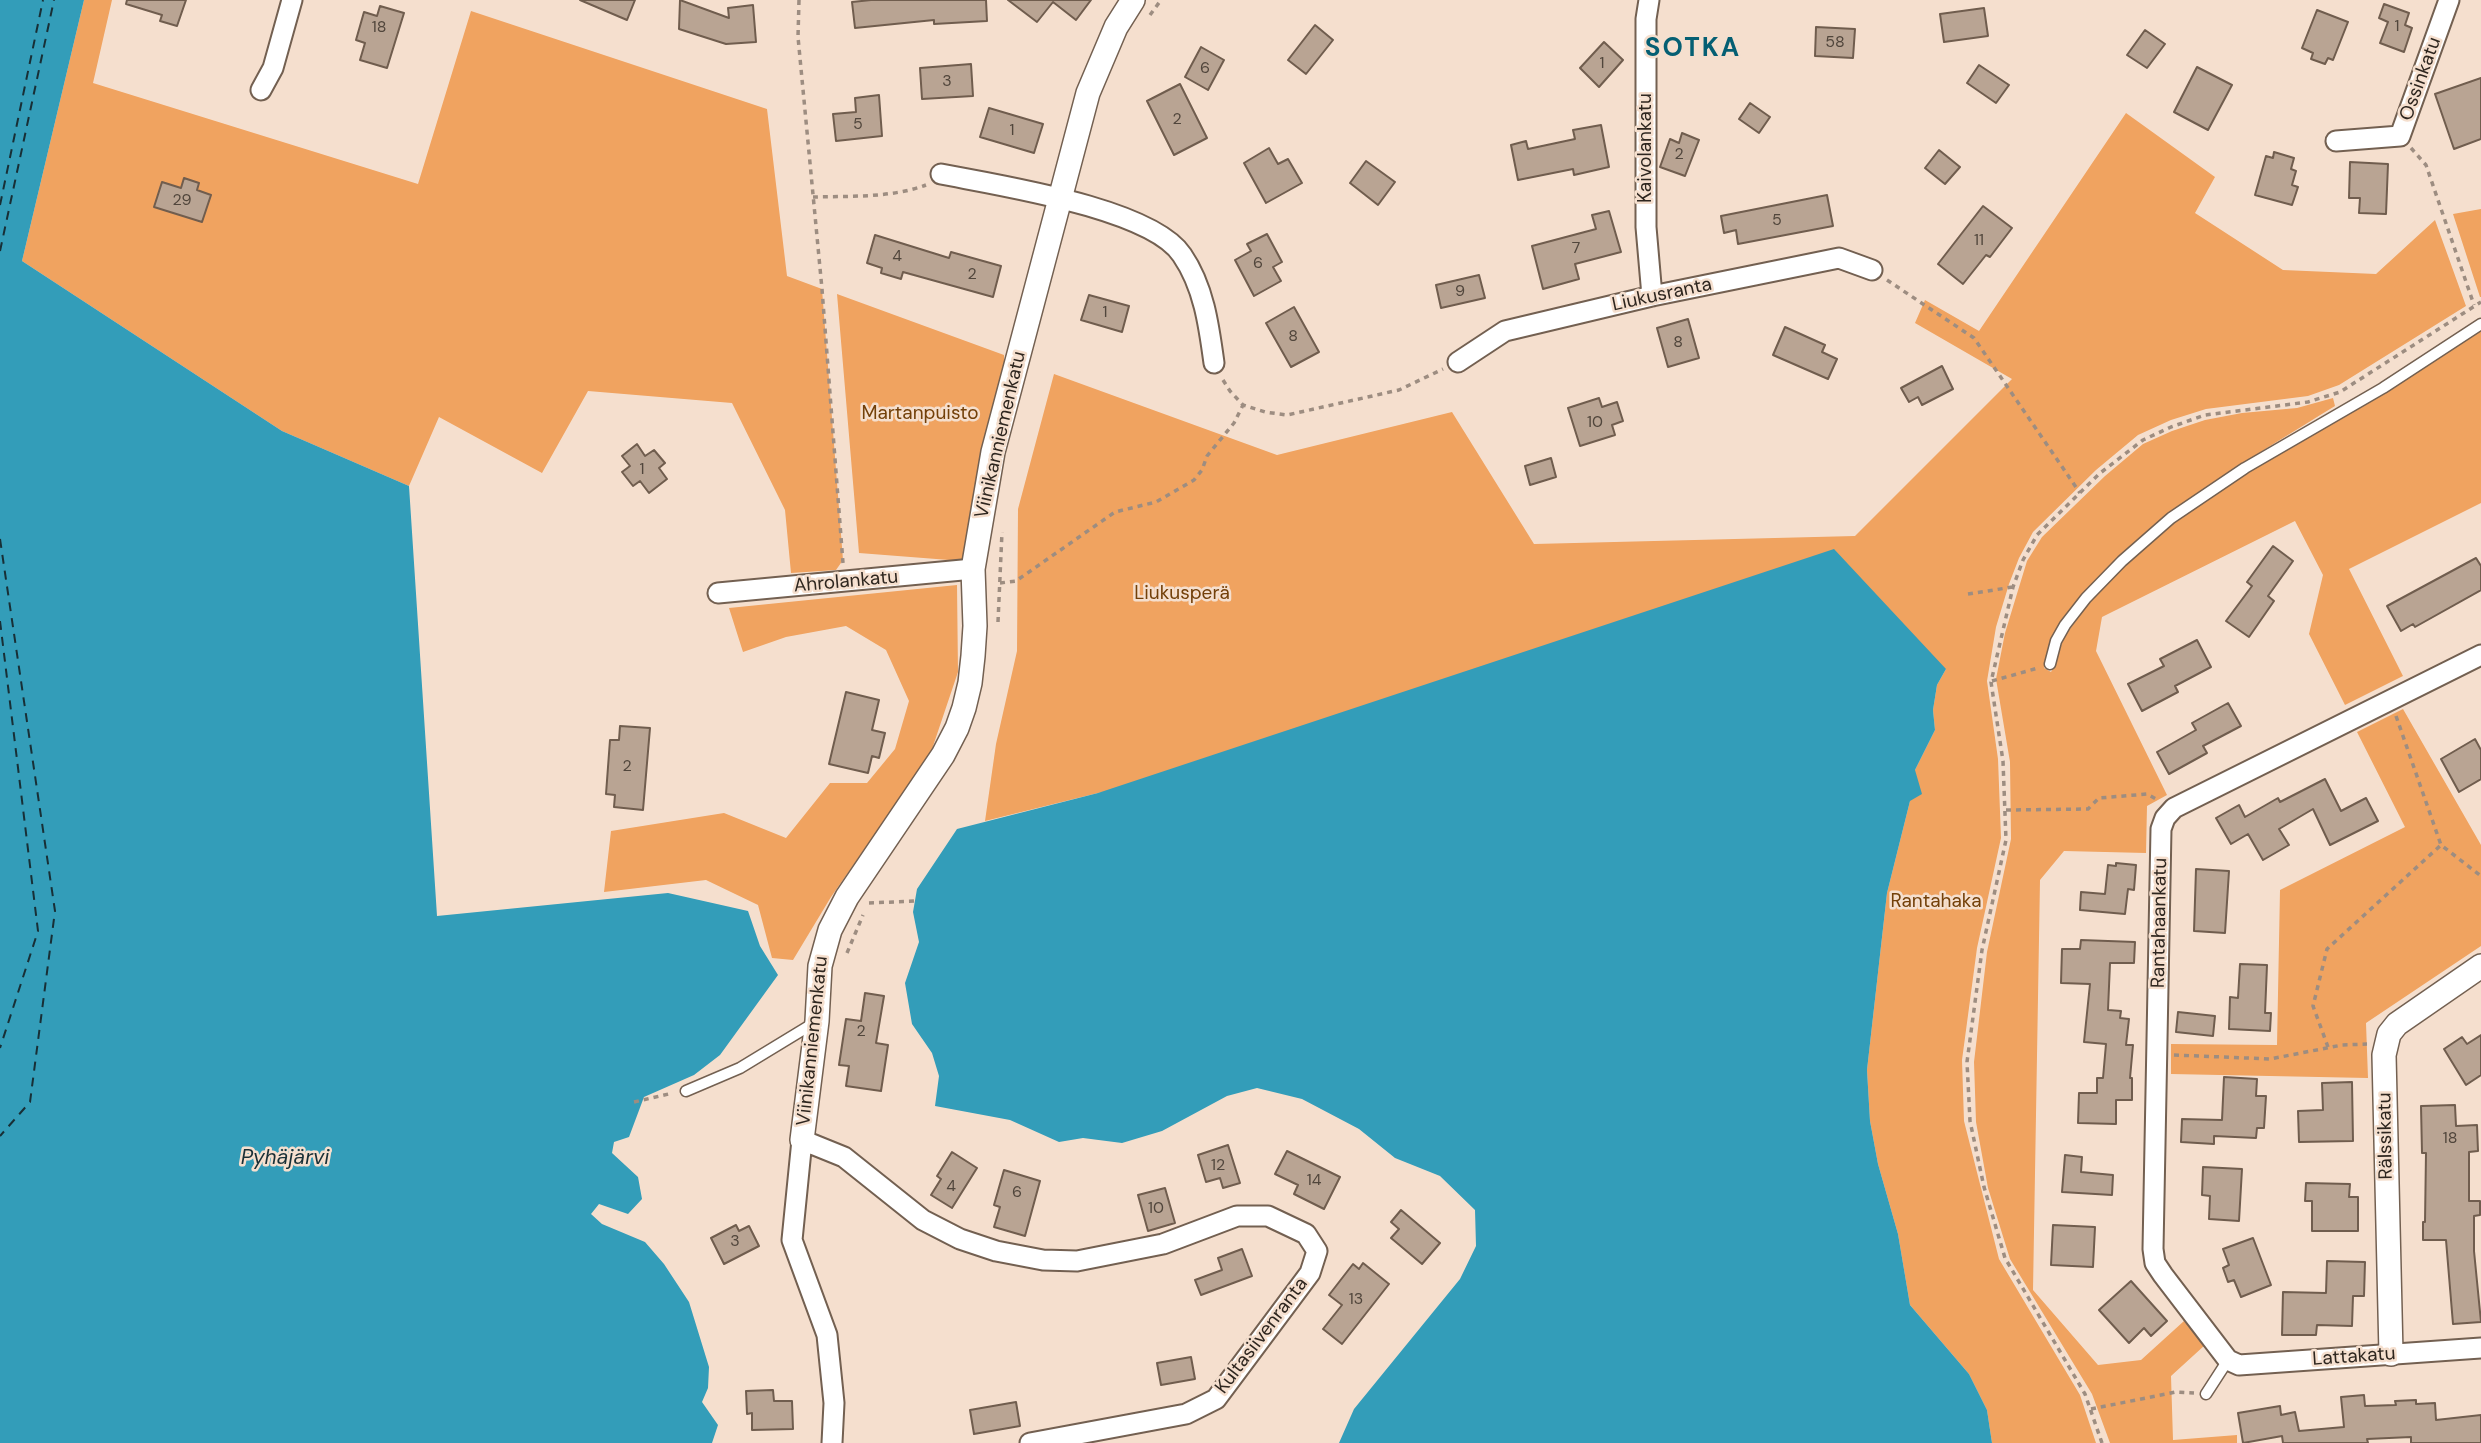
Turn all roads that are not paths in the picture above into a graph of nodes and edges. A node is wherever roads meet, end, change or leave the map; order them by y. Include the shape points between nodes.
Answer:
1 (292, 0) edge
2 (1133, 0) edge
3 (1649, 0) edge
4 (2449, 0) edge
5 (261, 90) dead end
6 (2336, 141) dead end
7 (941, 174) road end
8 (1060, 198) junction
9 (1872, 270) road end
10 (1652, 296) junction
11 (2481, 324) edge
12 (1458, 362) road end
13 (1214, 363) road end
14 (973, 569) junction
15 (718, 593) dead end
16 (2481, 655) edge
17 (2050, 664) road end
18 (2481, 966) edge
19 (817, 1021) junction
20 (686, 1091) road end
21 (802, 1140) junction
22 (2481, 1348) edge
23 (2391, 1354) junction
24 (2228, 1360) junction
25 (2206, 1394) road end
26 (832, 1443) edge
27 (1030, 1443) edge

1 - 5 street via 274,68
2 - 8 street, Viinikanniemenkatu via 1116,27 1088,93
3 - 10 street, Kaivolankatu via 1646,228
4 - 6 street, Ossinkatu via 2400,136
7 - 8 street
8 - 13 street via 1137,223 1181,253 1198,286
8 - 14 street, Viinikanniemenkatu via 992,452
9 - 10 street, Liukusranta via 1839,258
10 - 12 street, Liukusranta via 1505,331
11 - 17 lane via 2171,518 2086,598 2056,641
14 - 15 street, Ahrolankatu
14 - 19 street, Viinikanniemenkatu via 970,683 957,728 836,916 823,949
16 - 24 street, Rantahaankatu via 2174,808 2161,829 2153,1249 2155,1264
18 - 23 street, Rälssikatu via 2397,1024 2386,1043
19 - 20 lane via 740,1068
19 - 21 street, Viinikanniemenkatu
21 - 26 street via 792,1240 827,1335 834,1403
21 - 27 street, Kultasiivenranta via 844,1157 922,1220 960,1239 1043,1260 1077,1261 1163,1244 1237,1216 1268,1216 1306,1234 1317,1251 1310,1273 1216,1399 1186,1415
22 - 23 street, Lattakatu
23 - 24 street, Lattakatu via 2239,1366
24 - 25 lane

